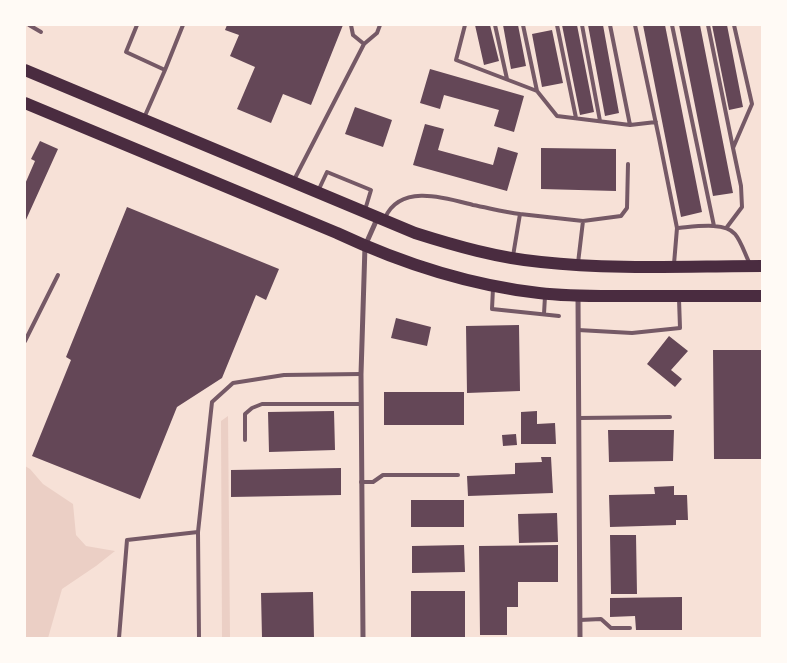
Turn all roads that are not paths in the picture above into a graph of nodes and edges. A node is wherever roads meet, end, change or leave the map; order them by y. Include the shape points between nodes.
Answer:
1 (29, 25) edge
2 (136, 25) edge
3 (183, 25) edge
4 (352, 25) edge
5 (380, 25) edge
6 (465, 25) edge
7 (495, 25) edge
8 (523, 25) edge
9 (557, 25) edge
10 (582, 25) edge
11 (610, 25) edge
12 (635, 25) edge
13 (672, 25) edge
14 (708, 25) edge
15 (734, 25) edge
16 (41, 32) dead end
17 (364, 44) junction
18 (25, 70) edge
19 (165, 70) junction
20 (507, 78) junction
21 (537, 91) junction
22 (25, 103) edge
23 (576, 118) junction
24 (143, 120) junction
25 (600, 121) junction
26 (656, 122) junction
27 (630, 124) junction
28 (733, 148) junction
29 (628, 164) dead end
30 (294, 181) junction
31 (318, 192) junction
32 (364, 212) junction
33 (520, 214) junction
34 (381, 219) junction
35 (583, 221) junction
36 (714, 226) junction
37 (727, 227) junction
38 (677, 228) junction
39 (365, 246) junction
40 (513, 258) junction
41 (578, 265) junction
42 (674, 266) junction
43 (757, 266) edge
44 (58, 275) dead end
45 (493, 286) junction
46 (545, 294) junction
47 (578, 296) junction
48 (679, 296) junction
49 (762, 296) edge
50 (544, 314) junction
51 (559, 316) dead end
52 (578, 330) junction
53 (25, 341) edge
54 (361, 374) junction
55 (361, 404) junction
56 (670, 417) dead end
57 (579, 418) junction
58 (245, 440) dead end
59 (458, 475) dead end
60 (361, 482) junction
61 (198, 532) junction
62 (580, 620) junction
63 (630, 628) dead end
64 (119, 638) edge
65 (199, 638) edge
66 (363, 638) edge
67 (580, 638) edge

1 - 16 lane
2 - 19 lane via 126,52
3 - 19 lane
4 - 17 lane via 354,35
5 - 17 lane via 377,33
6 - 20 lane via 456,60
7 - 20 lane
8 - 21 lane
9 - 23 lane
10 - 25 lane
11 - 27 lane
12 - 26 lane
13 - 36 lane
14 - 28 lane
15 - 28 lane via 752,104
17 - 30 lane
18 - 24 main road
19 - 24 lane
20 - 21 lane
21 - 23 lane via 557,116
22 - 39 main road
23 - 25 lane
24 - 30 main road
25 - 27 lane
26 - 27 lane
26 - 38 lane
28 - 37 lane via 742,207
29 - 35 lane via 627,208 621,216
30 - 31 main road
31 - 32 main road
31 - 32 lane via 327,172 371,190
32 - 34 main road
33 - 34 lane via 435,196 416,196 397,202
33 - 35 lane
33 - 40 lane
34 - 39 street
34 - 40 main road via 452,245
35 - 41 lane
36 - 37 lane
36 - 38 lane
37 - 43 lane
38 - 42 lane
39 - 45 main road via 404,262
39 - 54 street
40 - 41 main road
41 - 42 main road
42 - 43 main road
44 - 53 lane
45 - 46 main road
45 - 50 lane via 492,308
46 - 47 main road
46 - 50 lane
47 - 48 main road
47 - 52 street
48 - 49 main road
48 - 52 lane via 680,328 632,333
50 - 51 lane
52 - 57 street
54 - 55 street
54 - 61 lane via 284,375 233,383 212,402
55 - 58 lane via 262,404 245,414
55 - 60 street
56 - 57 lane
57 - 62 street
59 - 60 lane via 383,475 373,482
60 - 66 street
61 - 64 lane via 128,540
61 - 65 lane
62 - 63 lane via 601,620 611,628
62 - 67 street

